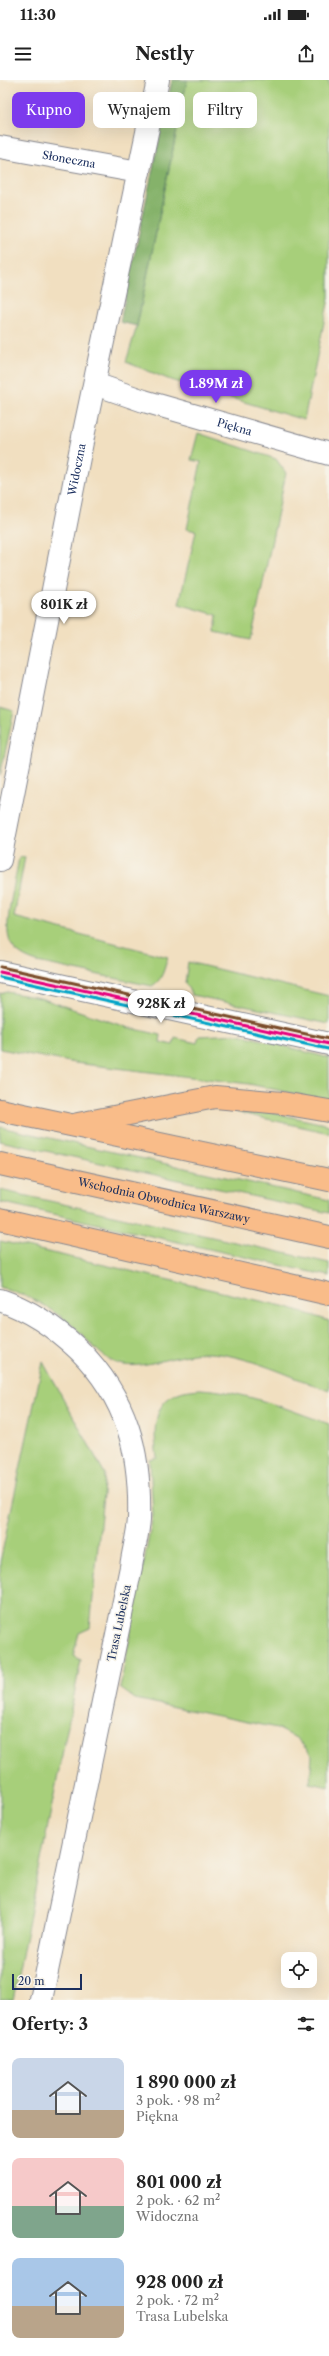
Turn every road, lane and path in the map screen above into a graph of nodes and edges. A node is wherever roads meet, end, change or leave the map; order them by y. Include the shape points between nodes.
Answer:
1 (158, 80) edge
2 (0, 147) edge
3 (139, 172) junction
4 (95, 384) junction
5 (329, 454) edge
6 (0, 860) edge
7 (0, 972) edge
8 (329, 1044) edge
9 (0, 1110) edge
10 (329, 1111) edge
11 (67, 1126) junction
12 (0, 1164) edge
13 (329, 1180) edge
14 (0, 1219) edge
15 (329, 1237) edge
16 (306, 1290) junction
17 (329, 1294) edge
18 (329, 1299) edge
19 (0, 1300) edge
20 (41, 2000) edge

1 - 3 street, Widoczna
2 - 3 street, Słoneczna
3 - 4 street, Widoczna
4 - 5 street, Piękna via 144,401
4 - 6 street, Widoczna
7 - 8 street
9 - 11 highway
10 - 11 highway via 282,1102 215,1097
11 - 13 highway
12 - 15 highway, Wschodnia Obwodnica Warszawy
14 - 16 highway
16 - 17 highway
16 - 18 highway
19 - 20 street, Trasa Lubelska via 26,1311 69,1340 115,1394 129,1429 139,1490 139,1521 131,1567

